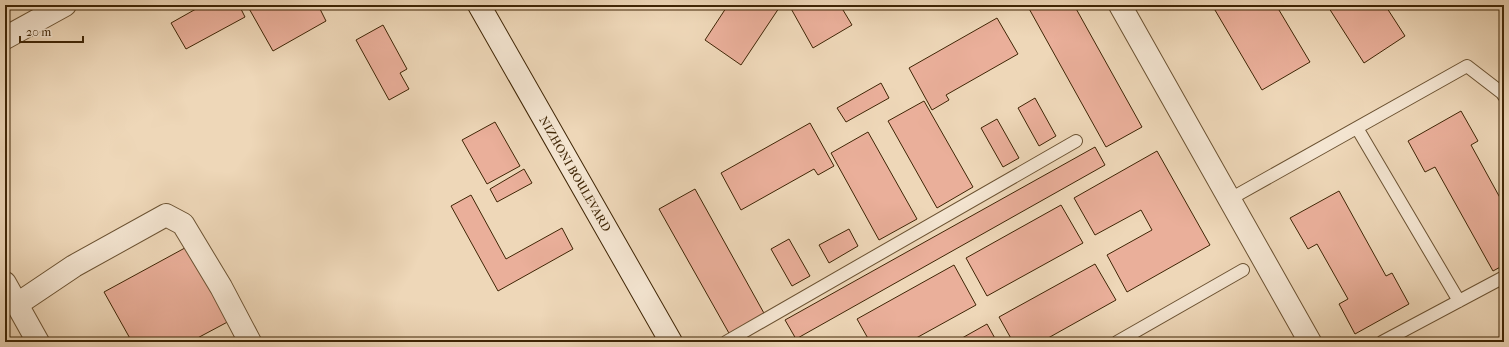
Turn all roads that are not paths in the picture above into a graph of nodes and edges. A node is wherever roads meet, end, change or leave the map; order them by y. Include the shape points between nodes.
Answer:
1 (65, 5) edge
2 (479, 5) edge
3 (1120, 5) edge
4 (5, 38) edge
5 (1504, 96) edge
6 (1357, 128) junction
7 (1076, 141) dead end
8 (1230, 199) junction
9 (1243, 270) dead end
10 (1504, 277) edge
11 (5, 283) edge
12 (1459, 301) junction
13 (16, 306) junction
14 (38, 342) edge
15 (250, 342) edge
16 (671, 342) edge
17 (726, 342) edge
18 (1117, 342) edge
19 (1310, 342) edge
20 (1382, 342) edge

1 - 4 street
2 - 16 street, NIZHONI BOULEVARD
3 - 8 street
5 - 6 lane via 1467,66
6 - 8 lane
6 - 12 lane
7 - 17 lane
8 - 19 street
9 - 18 lane
10 - 12 lane
11 - 13 street
12 - 20 lane
13 - 14 street
13 - 15 street via 74,266 166,215 183,224

